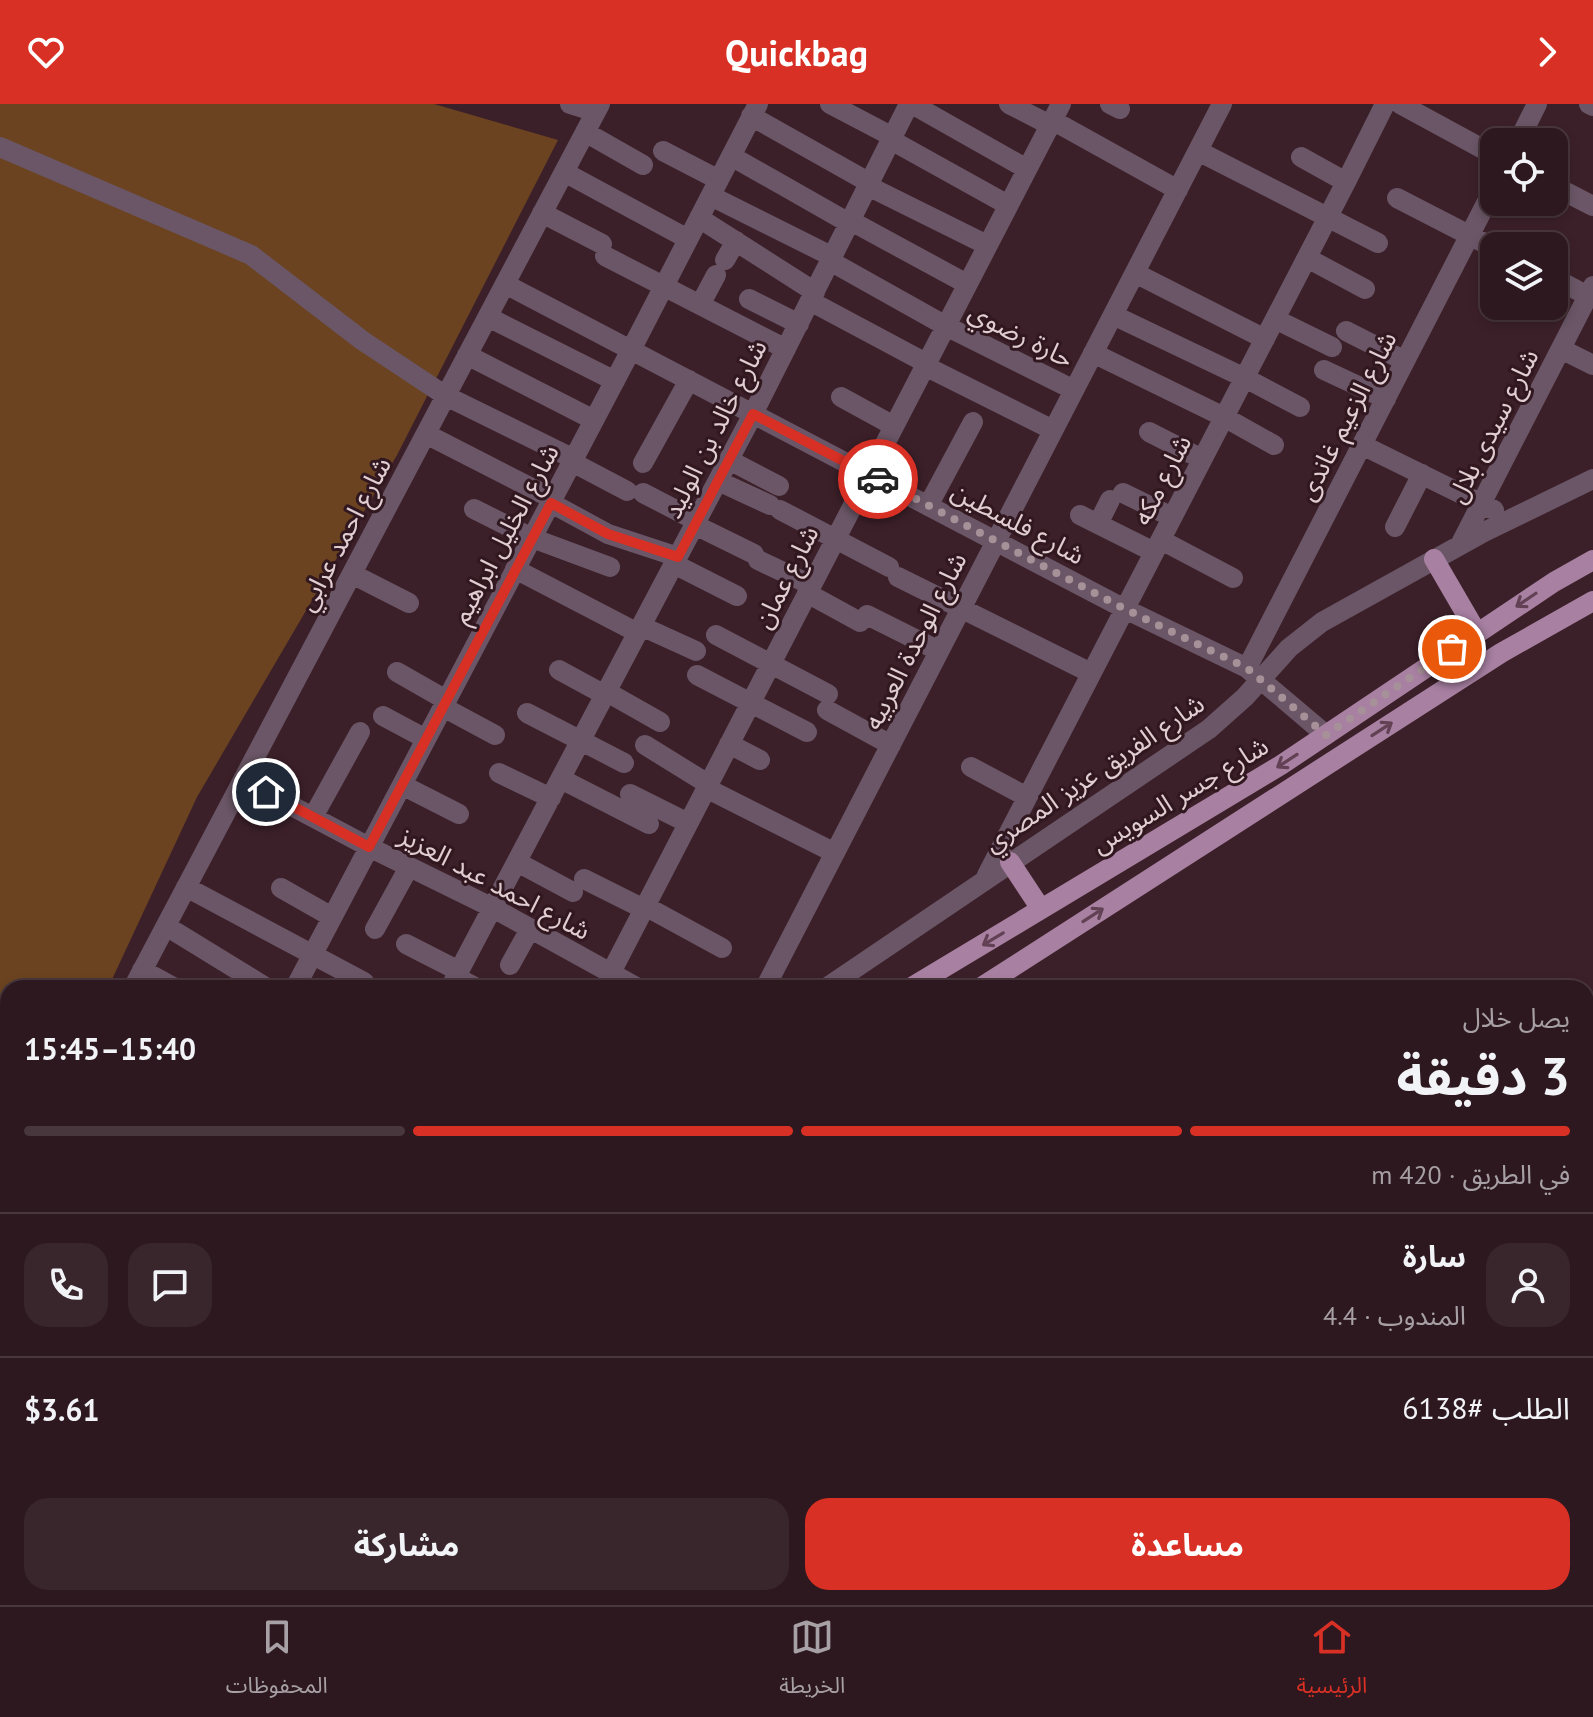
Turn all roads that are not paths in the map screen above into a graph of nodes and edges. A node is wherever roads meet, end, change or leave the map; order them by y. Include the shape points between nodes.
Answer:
1 (570, 104) edge
2 (911, 104) edge
3 (1009, 104) edge
4 (1222, 104) edge
5 (1385, 104) edge
6 (1400, 104) edge
7 (1537, 104) edge
8 (824, 105) edge
9 (598, 108) edge
10 (755, 110) edge
11 (1054, 116) edge
12 (1525, 128) edge
13 (585, 132) junction
14 (892, 138) junction
15 (0, 147) edge
16 (1480, 147) edge
17 (663, 151) dead end
18 (1198, 151) junction
19 (731, 156) junction
20 (1301, 157) dead end
21 (643, 165) dead end
22 (1027, 169) junction
23 (564, 172) junction
24 (1346, 182) junction
25 (869, 184) junction
26 (715, 188) junction
27 (1178, 190) junction
28 (1568, 193) edge
29 (1397, 198) dead end
30 (1008, 205) junction
31 (1593, 206) edge
32 (542, 213) junction
33 (1480, 215) edge
34 (1328, 217) junction
35 (699, 218) junction
36 (850, 222) junction
37 (1470, 235) junction
38 (688, 239) junction
39 (1480, 240) edge
40 (736, 241) junction
41 (1378, 243) dead end
42 (987, 245) junction
43 (1307, 258) junction
44 (831, 259) junction
45 (1135, 273) junction
46 (1568, 283) edge
47 (505, 284) junction
48 (967, 284) junction
49 (664, 286) junction
50 (1365, 289) dead end
51 (1590, 291) edge
52 (813, 296) junction
53 (749, 299) dead end
54 (700, 305) junction
55 (1113, 315) junction
56 (488, 317) junction
57 (1275, 319) junction
58 (799, 324) junction
59 (946, 326) junction
60 (1265, 339) junction
61 (786, 349) junction
62 (1561, 349) junction
63 (631, 350) junction
64 (1093, 353) junction
65 (467, 355) junction
66 (1405, 361) junction
67 (926, 365) junction
68 (1593, 365) edge
69 (1324, 370) dead end
70 (1245, 378) junction
71 (689, 380) junction
72 (615, 381) junction
73 (1074, 390) junction
74 (446, 396) junction
75 (841, 397) dead end
76 (1386, 399) junction
77 (1300, 407) dead end
78 (753, 414) junction
79 (1224, 417) junction
80 (594, 420) junction
81 (973, 422) dead end
82 (894, 426) junction
83 (1053, 430) junction
84 (1149, 432) dead end
85 (426, 434) junction
86 (1274, 445) dead end
87 (1362, 445) junction
88 (1202, 459) junction
89 (573, 460) junction
90 (729, 460) junction
91 (643, 463) dead end
92 (869, 474) junction
93 (1422, 474) junction
94 (1593, 479) edge
95 (718, 481) junction
96 (552, 501) junction
97 (777, 501) junction
98 (1483, 504) junction
99 (928, 506) junction
100 (474, 509) dead end
101 (1172, 517) junction
102 (1512, 518) junction
103 (696, 523) junction
104 (1395, 527) dead end
105 (532, 538) junction
106 (835, 539) junction
107 (996, 541) junction
108 (1460, 545) junction
109 (1157, 546) junction
110 (1434, 559) junction
111 (1593, 560) edge
112 (676, 561) junction
113 (610, 567) dead end
114 (515, 569) junction
115 (352, 574) junction
116 (1233, 578) dead end
117 (809, 589) junction
118 (737, 596) dead end
119 (1593, 601) edge
120 (409, 603) dead end
121 (961, 609) junction
122 (1125, 609) junction
123 (640, 630) junction
124 (1477, 633) junction
125 (716, 635) dead end
126 (696, 651) dead end
127 (939, 651) junction
128 (771, 663) junction
129 (559, 670) dead end
130 (397, 672) dead end
131 (1091, 673) junction
132 (1254, 674) junction
133 (697, 675) dead end
134 (606, 693) junction
135 (751, 703) junction
136 (445, 704) junction
137 (527, 713) dead end
138 (383, 716) dead end
139 (660, 722) dead end
140 (360, 732) dead end
141 (807, 732) dead end
142 (495, 735) dead end
143 (1326, 735) junction
144 (426, 739) junction
145 (581, 741) junction
146 (729, 744) junction
147 (645, 745) dead end
148 (891, 745) junction
149 (760, 760) dead end
150 (624, 763) dead end
151 (971, 767) dead end
152 (499, 773) dead end
153 (561, 779) junction
154 (243, 780) junction
155 (402, 785) junction
156 (707, 786) junction
157 (630, 794) dead end
158 (1027, 797) junction
159 (551, 798) junction
160 (459, 814) dead end
161 (313, 817) junction
162 (688, 823) junction
163 (649, 824) dead end
164 (369, 847) junction
165 (835, 853) junction
166 (517, 862) junction
167 (1010, 862) junction
168 (409, 867) junction
169 (984, 879) junction
170 (186, 887) junction
171 (281, 888) dead end
172 (493, 908) junction
173 (644, 908) junction
174 (1041, 909) junction
175 (332, 917) junction
176 (166, 926) junction
177 (375, 929) dead end
178 (530, 929) junction
179 (406, 944) dead end
180 (722, 948) dead end
181 (312, 954) junction
182 (510, 965) dead end
183 (138, 979) edge
184 (455, 979) edge
185 (254, 980) edge
186 (299, 980) edge
187 (360, 980) edge
188 (606, 980) edge
189 (608, 980) edge
190 (769, 980) edge
191 (838, 980) edge
192 (923, 980) edge
193 (992, 980) edge

1 - 9 street
2 - 14 street, شارع خالد بن الوليد
2 - 22 street
3 - 11 street
4 - 18 street, شارع الوحدة العربيه
5 - 24 street, شارع مكه
6 - 16 street
7 - 12 street
8 - 14 street
9 - 13 street, شارع احمد عرابي
10 - 19 street, شارع الخليل ابراهيم
10 - 25 street
11 - 22 street, شارع عمان
11 - 27 street
13 - 21 street
13 - 23 street, شارع احمد عرابي
14 - 25 street, شارع خالد بن الوليد
14 - 30 street
15 - 74 street via 251,255 363,341
17 - 26 street, حارة رضوي
18 - 27 street, شارع الوحدة العربيه
18 - 34 street
19 - 26 street, شارع الخليل ابراهيم
19 - 36 street
20 - 24 street
22 - 30 street, شارع عمان
23 - 32 street, شارع احمد عرابي
23 - 38 street
24 - 34 street, شارع مكه
25 - 36 street, شارع خالد بن الوليد
25 - 42 street
26 - 35 street, شارع الخليل ابراهيم
26 - 44 street, حارة رضوي
27 - 45 street, شارع الوحدة العربيه
28 - 31 street
29 - 37 street
30 - 42 street, شارع عمان
32 - 47 street, شارع احمد عرابي
32 - 49 street
33 - 37 street, شارع الزعيم غاندى
34 - 41 street
34 - 43 street, شارع مكه
35 - 38 street, شارع الخليل ابراهيم
35 - 40 street
36 - 44 street, شارع خالد بن الوليد
36 - 48 street
37 - 39 street
37 - 66 street, شارع الزعيم غاندى
38 - 49 street, شارع الخليل ابراهيم
40 - 52 street
40 - 54 street
42 - 48 street, شارع عمان
43 - 50 street
43 - 57 street, شارع مكه
44 - 52 street, شارع خالد بن الوليد
44 - 59 street, حارة رضوي
45 - 55 street, شارع الوحدة العربيه
45 - 60 street
46 - 51 street
47 - 56 street, شارع احمد عرابي
47 - 63 street, شارع فلسطين
48 - 59 street, شارع عمان
49 - 54 street
49 - 63 street, شارع الخليل ابراهيم
51 - 62 street, شارع سيدى بلال
52 - 58 street, شارع خالد بن الوليد
52 - 67 street
53 - 58 street
54 - 61 street
55 - 64 street, شارع الوحدة العربيه
55 - 70 street
56 - 65 street, شارع احمد عرابي
56 - 72 street
57 - 60 street, شارع مكه
57 - 66 street
58 - 61 street, شارع خالد بن الوليد
59 - 67 street, شارع عمان
59 - 73 street, حارة رضوي
60 - 70 street, شارع مكه
61 - 78 street, شارع خالد بن الوليد
62 - 68 street
62 - 98 street, شارع سيدى بلال
63 - 71 street, شارع فلسطين
63 - 72 street, شارع الخليل ابراهيم
64 - 73 street, شارع الوحدة العربيه
64 - 79 street
65 - 74 street, شارع احمد عرابي
65 - 80 street
66 - 76 street, شارع الزعيم غاندى
67 - 82 street, شارع عمان
67 - 83 street
69 - 76 street
70 - 77 street
70 - 79 street, شارع مكه
71 - 78 street, شارع فلسطين
71 - 91 street
72 - 80 street, شارع الخليل ابراهيم
73 - 83 street, شارع الوحدة العربيه
74 - 85 street, شارع احمد عرابي
74 - 89 street
75 - 82 street
76 - 87 street, شارع الزعيم غاندى
78 - 90 street, شارع خالد بن الوليد
78 - 92 street, شارع فلسطين
79 - 86 street
79 - 88 street, شارع مكه
80 - 89 street, شارع الخليل ابراهيم
81 - 99 street
82 - 92 street, شارع عمان
83 - 107 street, شارع الوحدة العربيه
84 - 88 street
85 - 96 street
85 - 115 street, شارع احمد عرابي
87 - 93 street
87 - 132 street, شارع الزعيم غاندى
88 - 101 street, شارع مكه
89 - 96 street, شارع الخليل ابراهيم
89 - 103 street
90 - 95 street, شارع خالد بن الوليد
90 - 97 street
92 - 99 street, شارع فلسطين
92 - 106 street, شارع عمان
93 - 98 street
93 - 104 street
94 - 102 street, شارع الفريق عزيز المصري
95 - 97 street
95 - 103 street, شارع خالد بن الوليد
96 - 105 street, شارع الخليل ابراهيم
96 - 112 street via 608,534
97 - 106 street
98 - 102 street
98 - 108 street, شارع سيدى بلال
99 - 107 street, شارع فلسطين
100 - 105 street
101 - 109 street, شارع مكه
101 - 109 street via 1116,496 1089,520
102 - 108 street, شارع الفريق عزيز المصري
103 - 112 street, شارع خالد بن الوليد
103 - 117 street
105 - 113 street
105 - 114 street, شارع الخليل ابراهيم
106 - 117 street, شارع عمان
106 - 121 street
107 - 121 street, شارع الوحدة العربيه
107 - 122 street, شارع فلسطين
108 - 110 street, شارع الفريق عزيز المصري
109 - 116 street
109 - 122 street, شارع مكه
110 - 124 main road
110 - 132 street, شارع الفريق عزيز المصري via 1322,622
111 -> 124 main road, شارع جسر السويس
112 - 118 street
112 - 123 street, شارع خالد بن الوليد
114 - 123 street
114 - 136 street, شارع الخليل ابراهيم
115 - 120 street
115 - 154 street, شارع احمد عرابي
117 - 127 street
117 - 128 street, شارع عمان
193 -> 119 main road, شارع جسر السويس via 1501,653
121 - 127 street, شارع الوحدة العربيه
121 - 131 street
122 - 131 street, شارع مكه
122 - 132 street, شارع فلسطين
123 - 126 street
123 - 134 street, شارع خالد بن الوليد
124 - 143 main road, شارع جسر السويس
125 - 128 street
127 - 148 street, شارع الوحدة العربيه
128 - 135 street, شارع عمان
128 - 148 street
129 - 134 street
130 - 136 street
131 - 158 street, شارع مكه
132 - 143 street, شارع فلسطين
132 - 167 street, شارع الفريق عزيز المصري via 1228,713 1190,743
133 - 135 street
134 - 139 street
134 - 145 street, شارع خالد بن الوليد
135 - 141 street
135 - 146 street, شارع عمان
136 - 142 street
136 - 144 street, شارع الخليل ابراهيم
137 - 145 street
138 - 144 street
140 - 161 street
143 -> 174 main road, شارع جسر السويس
144 - 155 street, شارع الخليل ابراهيم
145 - 150 street
145 - 153 street, شارع خالد بن الوليد
146 - 149 street
146 - 156 street, شارع عمان
147 - 156 street
148 - 165 street, شارع الوحدة العربيه
151 - 158 street
152 - 159 street
153 - 159 street, شارع خالد بن الوليد
153 - 163 street
154 - 161 street, شارع احمد عبد العزيز
154 - 170 street, شارع احمد عرابي
155 - 160 street
155 - 164 street, شارع الخليل ابراهيم
156 - 162 street, شارع عمان
156 - 165 street
157 - 162 street
158 - 169 street, شارع مكه
159 - 166 street, شارع خالد بن الوليد
161 - 164 street, شارع احمد عبد العزيز
162 - 173 street, شارع عمان
164 - 168 street, شارع احمد عبد العزيز
164 - 175 street, شارع الخليل ابراهيم
165 - 190 street, شارع الوحدة العربيه
166 - 172 street, شارع خالد بن الوليد
166 - 173 street
167 - 169 street, شارع الفريق عزيز المصري
167 - 174 main road
168 - 172 street, شارع احمد عبد العزيز
168 - 177 street
169 - 191 street, شارع الفريق عزيز المصري
170 - 176 street, شارع احمد عرابي
170 - 181 street
171 - 175 street
172 - 178 street, شارع احمد عبد العزيز
172 - 184 street, شارع خالد بن الوليد
173 - 180 street
173 - 189 street, شارع عمان
174 -> 192 main road, شارع جسر السويس
175 - 181 street, شارع الخليل ابراهيم
176 - 183 street, شارع احمد عرابي
176 - 185 street
178 - 182 street
178 - 188 street, شارع احمد عبد العزيز
179 - 184 street
181 - 186 street, شارع الخليل ابراهيم
181 - 187 street

